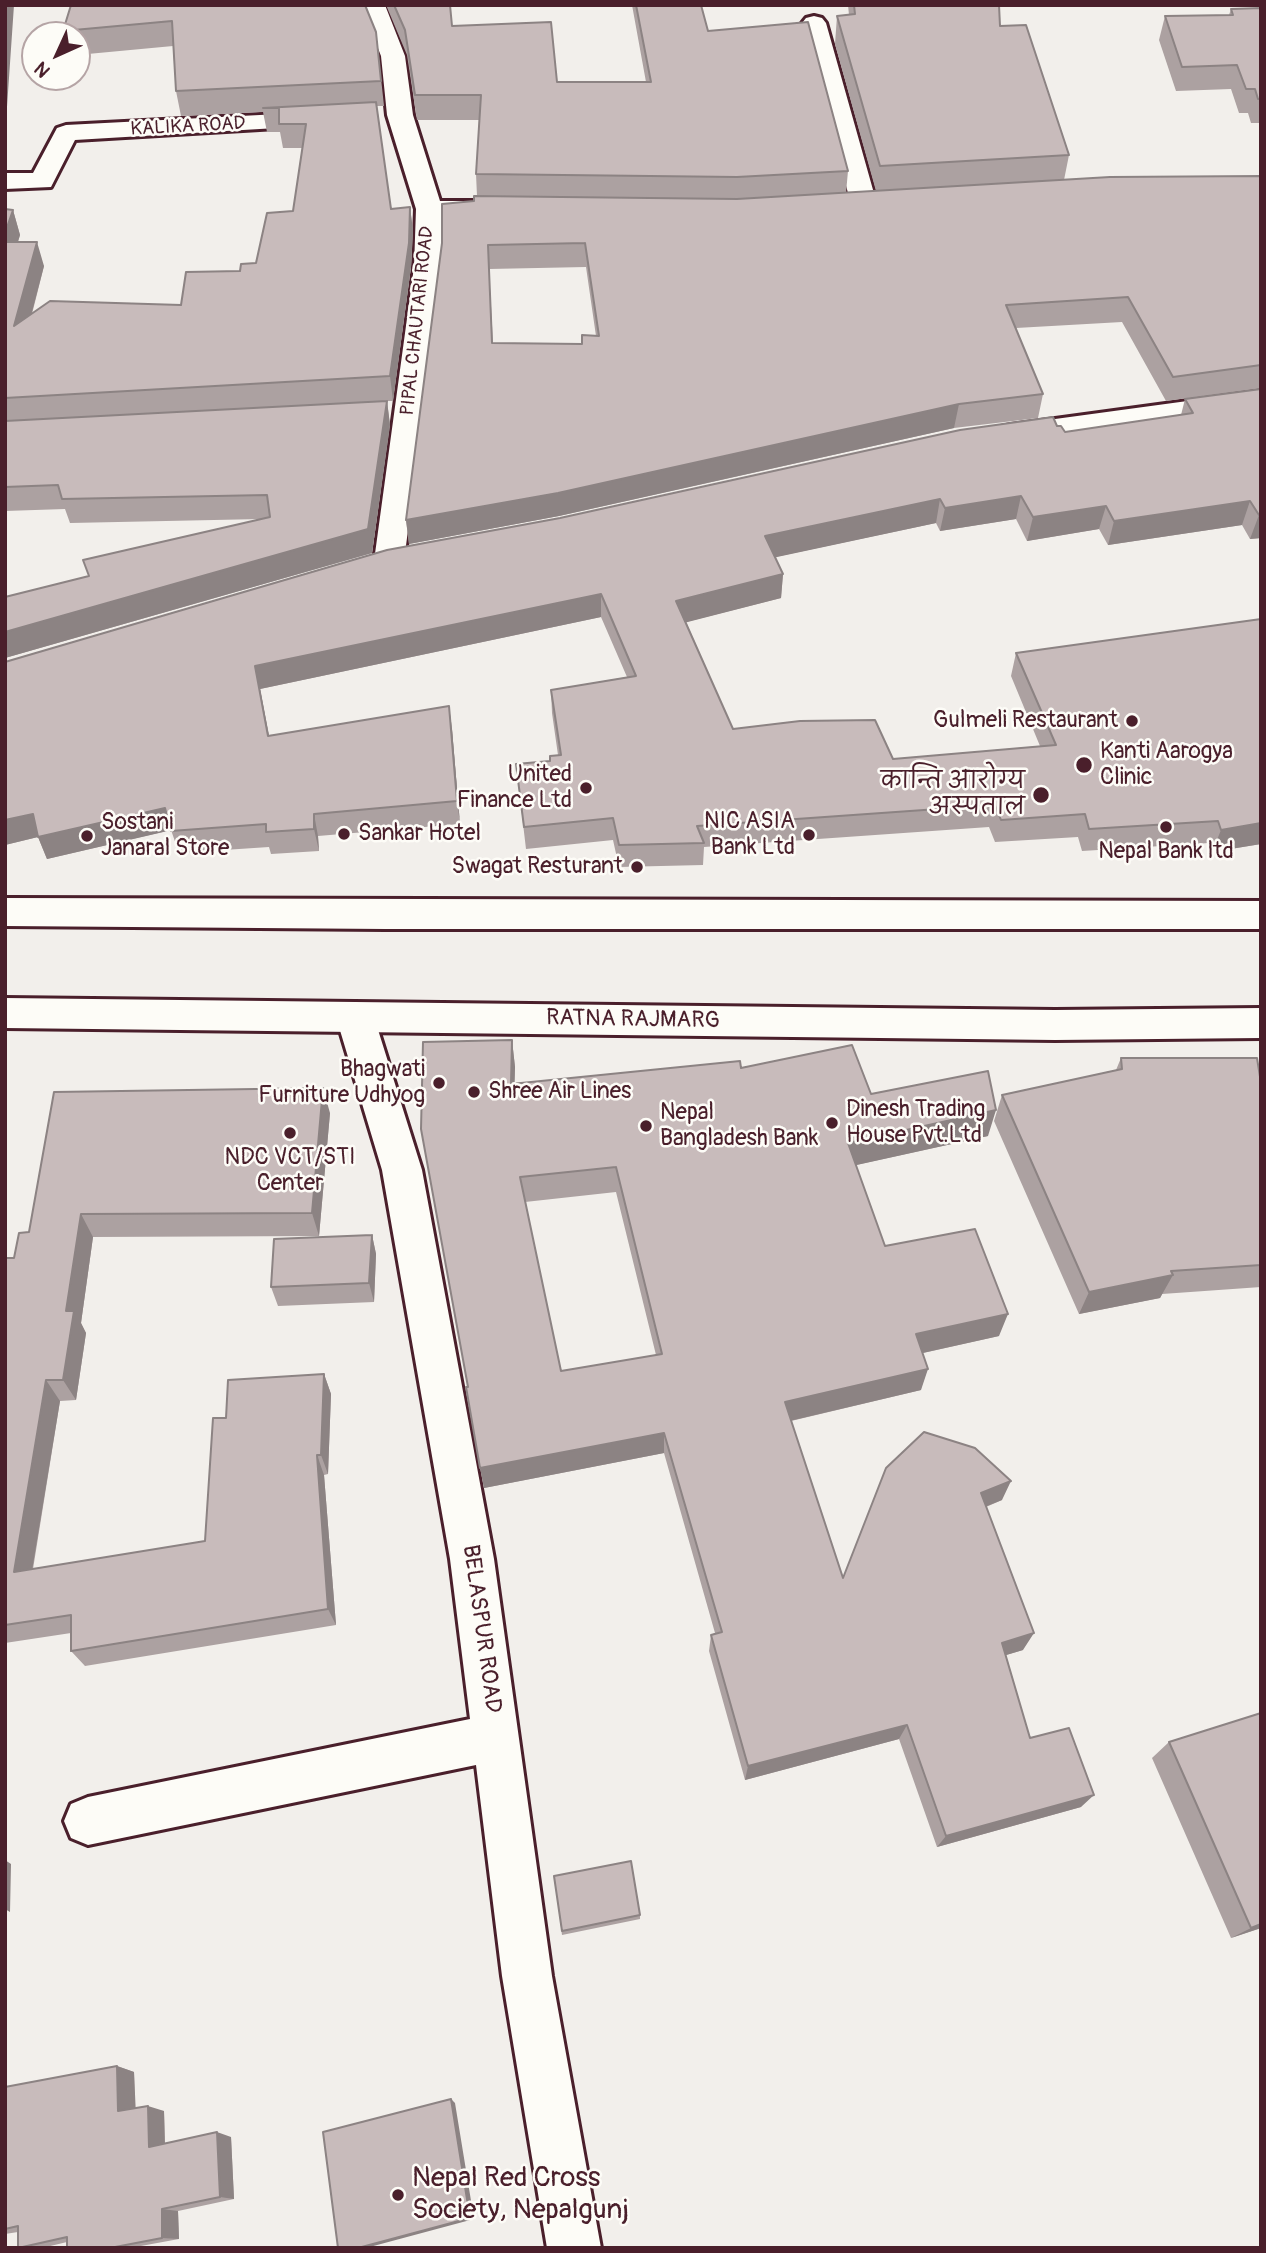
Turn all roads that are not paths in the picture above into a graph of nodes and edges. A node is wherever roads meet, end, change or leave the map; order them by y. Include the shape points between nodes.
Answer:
1 (373, 5) edge
2 (814, 23) dead end
3 (400, 116) junction
4 (372, 117) edge
5 (344, 118) edge
6 (5, 181) edge
7 (891, 202) edge
8 (429, 209) junction
9 (513, 210) edge
10 (1261, 400) edge
11 (981, 438) edge
12 (389, 562) edge
13 (5, 912) edge
14 (1261, 915) edge
15 (5, 1013) edge
16 (355, 1017) junction
17 (1261, 1023) edge
18 (496, 1737) junction
19 (88, 1821) dead end
20 (574, 2248) edge

1 - 3 main road, PIPAL CHAUTARI ROAD via 393,56
2 - 7 main road via 851,205
3 - 4 main road
3 - 8 main road, PIPAL CHAUTARI ROAD
5 - 6 main road, KALIKA ROAD via 66,133 42,181
8 - 9 main road
8 - 12 main road, PIPAL CHAUTARI ROAD via 428,267 395,413
10 - 11 main road
13 - 14 main road
15 - 16 main road, RATNA RAJMARG
16 - 17 main road, RATNA RAJMARG
16 - 18 main road, BELASPUR ROAD via 402,1170 472,1559
18 - 19 main road
18 - 20 main road, BELASPUR ROAD via 527,1976

